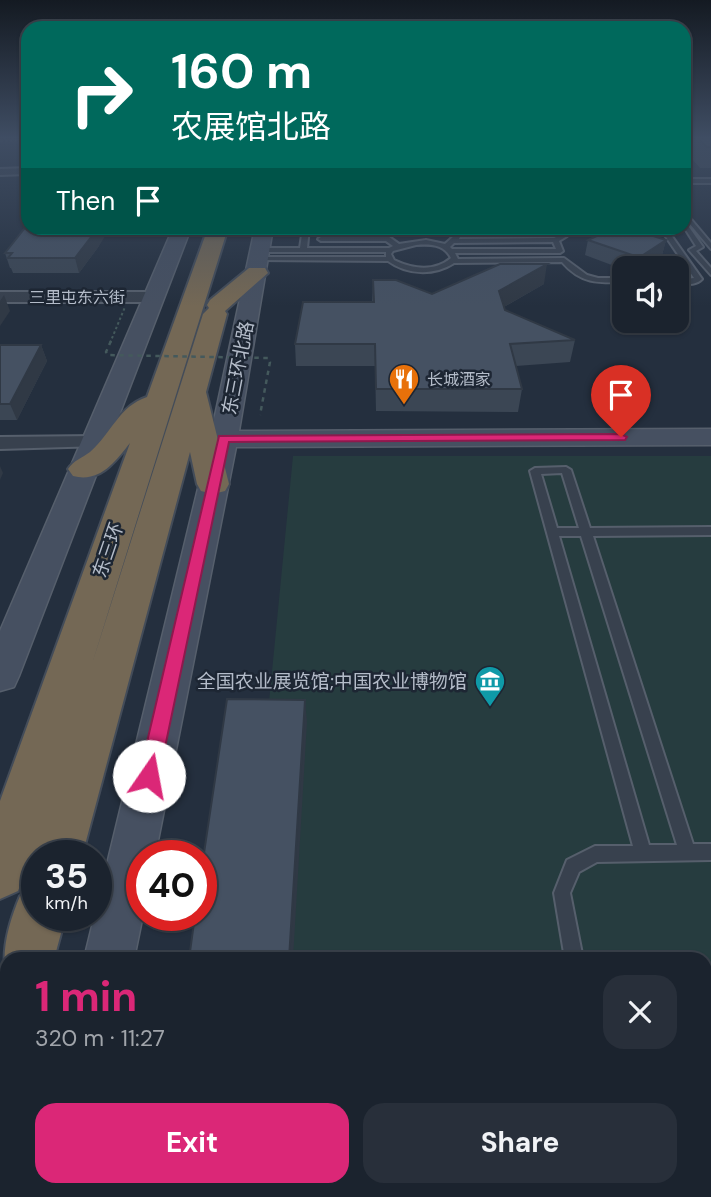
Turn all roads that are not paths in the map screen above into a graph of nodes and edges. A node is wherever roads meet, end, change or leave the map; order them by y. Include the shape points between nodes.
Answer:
1 (691, 222) edge
2 (691, 233) edge
3 (179, 235) edge
4 (216, 235) edge
5 (236, 235) edge
6 (263, 235) edge
7 (305, 235) edge
8 (383, 235) edge
9 (459, 235) edge
10 (564, 235) edge
11 (668, 235) edge
12 (321, 239) dead end
13 (388, 239) junction
14 (555, 240) junction
15 (453, 241) junction
16 (711, 247) edge
17 (449, 249) junction
18 (303, 250) junction
19 (679, 250) junction
20 (692, 250) junction
21 (392, 252) junction
22 (683, 256) edge
23 (260, 261) junction
24 (453, 261) junction
25 (689, 265) edge
26 (711, 273) edge
27 (612, 280) edge
28 (689, 282) edge
29 (154, 296) junction
30 (0, 297) edge
31 (219, 305) junction
32 (175, 395) junction
33 (711, 437) edge
34 (224, 439) junction
35 (0, 443) edge
36 (90, 455) junction
37 (213, 484) junction
38 (711, 531) edge
39 (554, 532) junction
40 (584, 532) junction
41 (0, 676) edge
42 (60, 840) edge
43 (711, 852) edge
44 (643, 853) junction
45 (688, 853) junction
46 (0, 873) edge
47 (34, 931) edge
48 (28, 952) edge
49 (111, 952) edge
50 (573, 952) edge

1 - 16 lane
2 - 20 lane via 700,247
3 - 29 street
4 - 32 highway, 东三环
5 - 31 highway, 东三环
6 - 23 street, 东三环北路
7 - 18 lane
8 - 13 lane
9 - 15 lane
10 - 14 lane
11 - 19 lane
12 - 13 lane
13 - 21 lane
14 - 15 lane
14 - 17 lane via 560,251
15 - 17 lane
17 - 21 lane via 422,242
17 - 24 lane
18 - 21 lane
18 - 23 lane
19 - 20 lane
19 - 22 lane
20 - 26 lane
21 - 23 lane
21 - 24 lane via 404,268 427,270
23 - 31 highway
23 - 34 street, 东三环北路
24 - 27 lane via 564,260 586,279
25 - 28 lane via 698,279
29 - 30 street, 三里屯东六街
29 - 36 street
31 - 32 highway, 东三环
32 - 36 highway via 139,411 102,458
32 - 37 highway
32 - 42 highway, 东三环
32 - 46 highway, 东三环
33 - 34 street
34 - 37 street, 东三环北路
35 - 36 street
36 - 41 street
37 - 49 street, 东三环北路
38 - 40 lane
39 - 40 lane
39 - 40 lane via 535,471 566,470
39 - 44 lane
40 - 45 lane
43 - 45 lane
44 - 45 lane
44 - 50 lane via 595,854 573,866 562,893
47 - 48 highway

